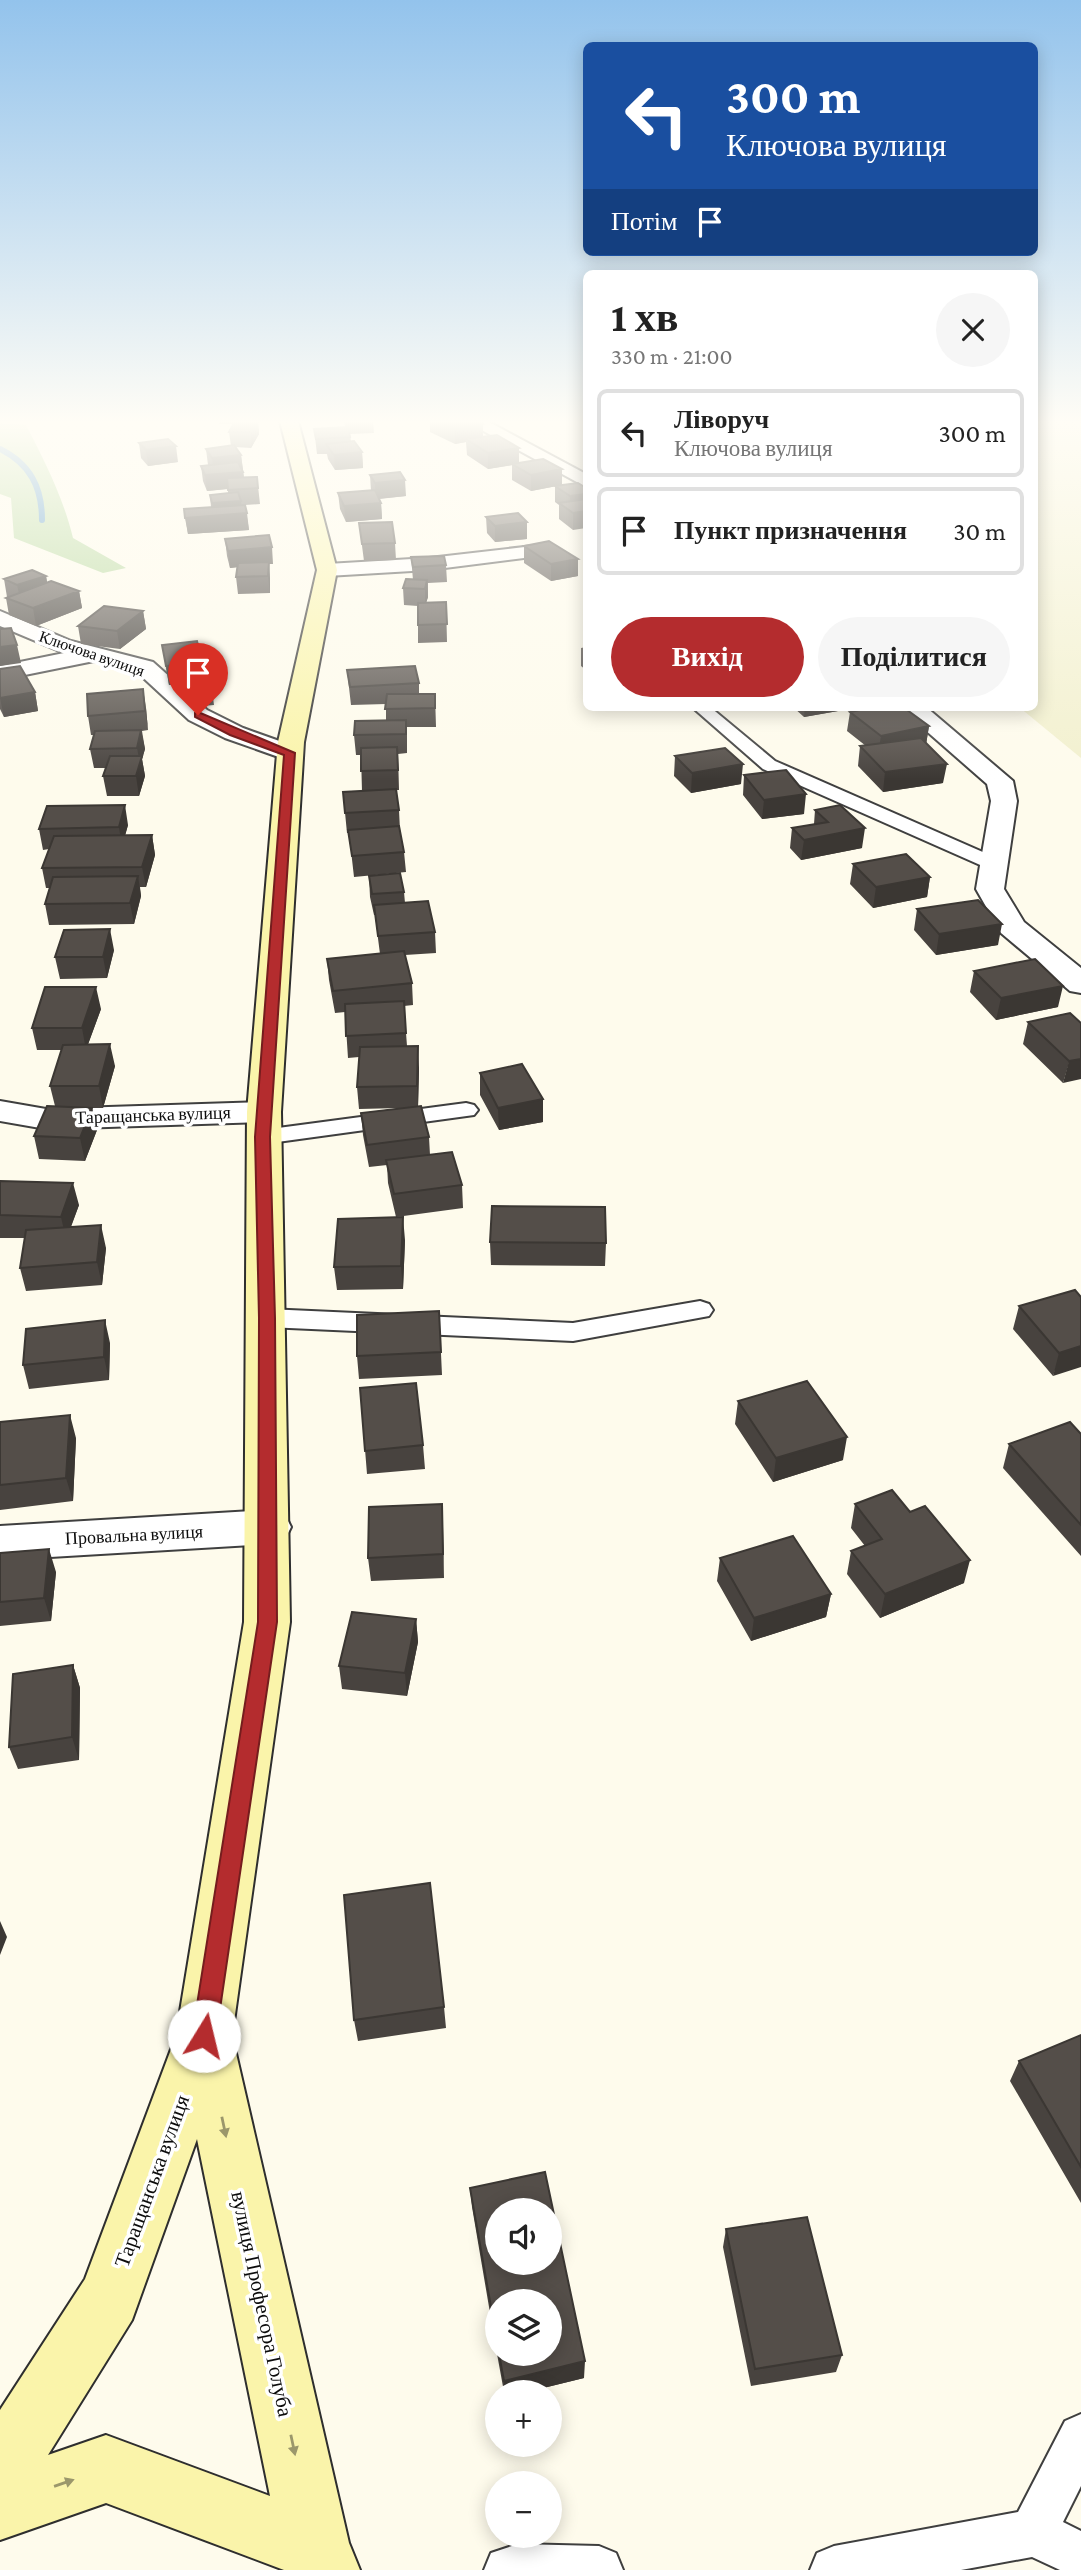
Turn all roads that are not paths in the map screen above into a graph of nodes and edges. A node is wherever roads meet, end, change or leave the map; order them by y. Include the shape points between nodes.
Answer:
1 (320, 541) edge
2 (533, 552) edge
3 (327, 570) junction
4 (0, 618) edge
5 (91, 655) junction
6 (0, 673) edge
7 (705, 711) edge
8 (916, 711) edge
9 (290, 753) junction
10 (994, 864) junction
11 (1081, 984) edge
12 (0, 1111) edge
13 (466, 1111) dead end
14 (263, 1125) junction
15 (700, 1310) dead end
16 (267, 1318) junction
17 (269, 1527) junction
18 (0, 1542) edge
19 (204, 2036) junction
20 (1081, 2437) edge
21 (0, 2470) edge
22 (0, 2506) edge
23 (1033, 2533) junction
24 (1081, 2555) edge
25 (320, 2558) edge
26 (508, 2570) edge
27 (599, 2570) edge
28 (834, 2570) edge

1 - 3 main road, Таращанська вулиця
2 - 3 street
3 - 9 main road, Таращанська вулиця
4 - 5 street, Ключова вулиця
5 - 6 street
5 - 9 street, Ключова вулиця via 145,667 198,715
7 - 10 lane via 769,765
8 - 10 street via 1000,781 1004,801
9 - 14 main road, Таращанська вулиця
10 - 11 street via 990,890 1012,926
12 - 14 street, Таращанська вулиця via 46,1119
13 - 14 lane
14 - 16 main road, Таращанська вулиця
15 - 16 lane via 573,1332
16 - 17 main road, Таращанська вулиця
17 - 18 street, Провальна вулиця
17 - 19 main road, Таращанська вулиця via 267,1622
19 - 21 main road, Таращанська вулиця via 110,2298
19 -> 25 main road, вулиця Професора Голуба
20 - 23 lane
22 -> 25 main road via 106,2469
23 - 24 lane
23 - 28 lane
26 - 27 lane

